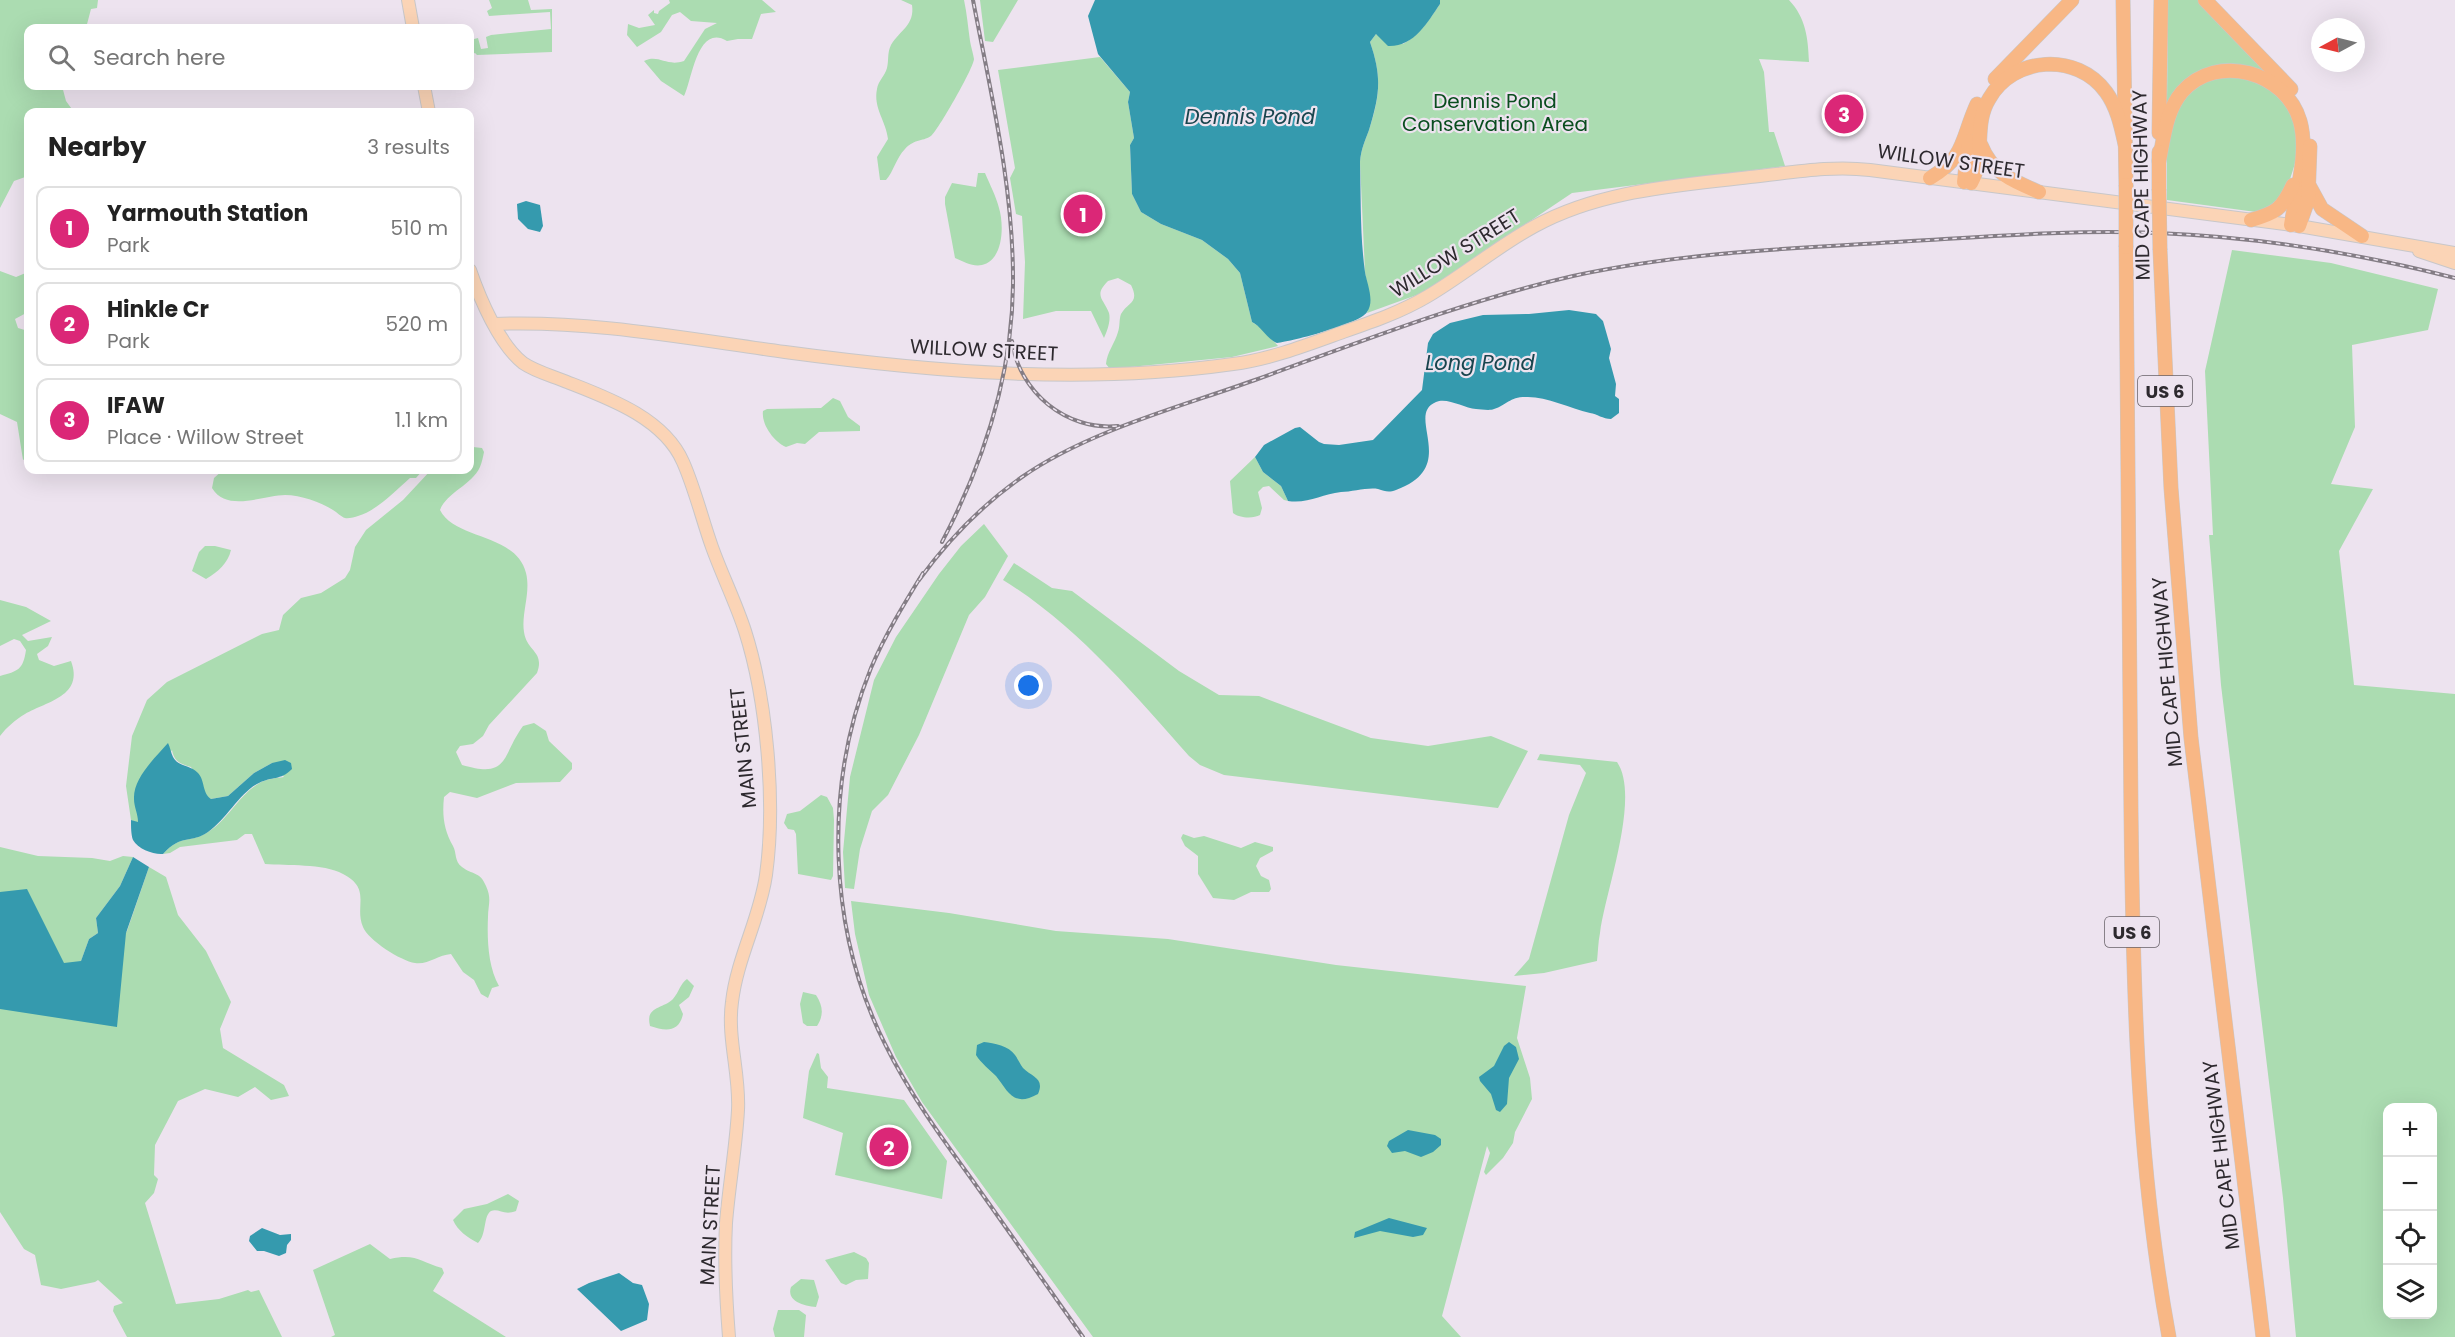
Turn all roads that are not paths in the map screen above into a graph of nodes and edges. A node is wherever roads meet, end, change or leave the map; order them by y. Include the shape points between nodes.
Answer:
1 (408, 0) edge
2 (2072, 0) edge
3 (2123, 0) edge
4 (2161, 0) edge
5 (2205, 0) edge
6 (412, 24) edge
7 (425, 90) edge
8 (428, 108) edge
9 (1973, 115) junction
10 (1980, 143) junction
11 (2125, 144) junction
12 (2159, 161) junction
13 (2299, 172) junction
14 (1930, 178) junction
15 (1967, 183) junction
16 (2310, 187) junction
17 (2039, 192) junction
18 (2251, 220) junction
19 (2295, 225) junction
20 (2362, 236) junction
21 (2398, 244) junction
22 (2455, 253) edge
23 (2455, 263) edge
24 (474, 281) edge
25 (494, 324) junction
26 (729, 1337) edge
27 (2169, 1337) edge
28 (2263, 1337) edge

1 - 6 main road
2 - 9 highway via 1991,83
3 - 11 highway, MID CAPE HIGHWAY / US 6
4 - 12 highway, MID CAPE HIGHWAY / US 6
5 - 16 highway via 2299,100 2310,132
7 - 8 main road
9 - 14 highway via 1956,157
9 - 15 highway
10 - 11 highway via 1983,112 1999,85 2023,69 2050,64 2080,70 2098,82 2114,105
10 - 15 highway via 1979,161
10 - 17 highway via 1996,170
11 - 27 highway, MID CAPE HIGHWAY / US 6, bridge via 2133,987 2145,1155
12 - 13 highway via 2168,118 2183,92 2208,75 2238,70 2268,81 2292,103 2303,138
12 - 28 highway, MID CAPE HIGHWAY / US 6, bridge via 2170,488 2190,727
13 - 18 highway via 2280,207
13 - 19 highway
14 - 15 main road, WILLOW STREET
14 - 25 main road, WILLOW STREET via 1862,169 1821,169 1605,198 1535,226 1429,296 1398,311 1274,356 1207,367 1110,376 940,369 605,328
15 - 17 main road, WILLOW STREET
16 - 19 highway via 2307,206
16 - 20 highway via 2322,209
17 - 18 main road, WILLOW STREET
18 - 19 main road, WILLOW STREET
19 - 20 main road, WILLOW STREET
20 - 21 main road, WILLOW STREET
21 - 22 main road, WILLOW STREET
21 - 23 main road, WILLOW STREET
24 - 25 main road, MAIN STREET
25 - 26 main road, MAIN STREET via 524,363 620,404 652,425 674,446 688,473 752,656 766,745 769,832 764,886 731,1003 738,1108 725,1244

